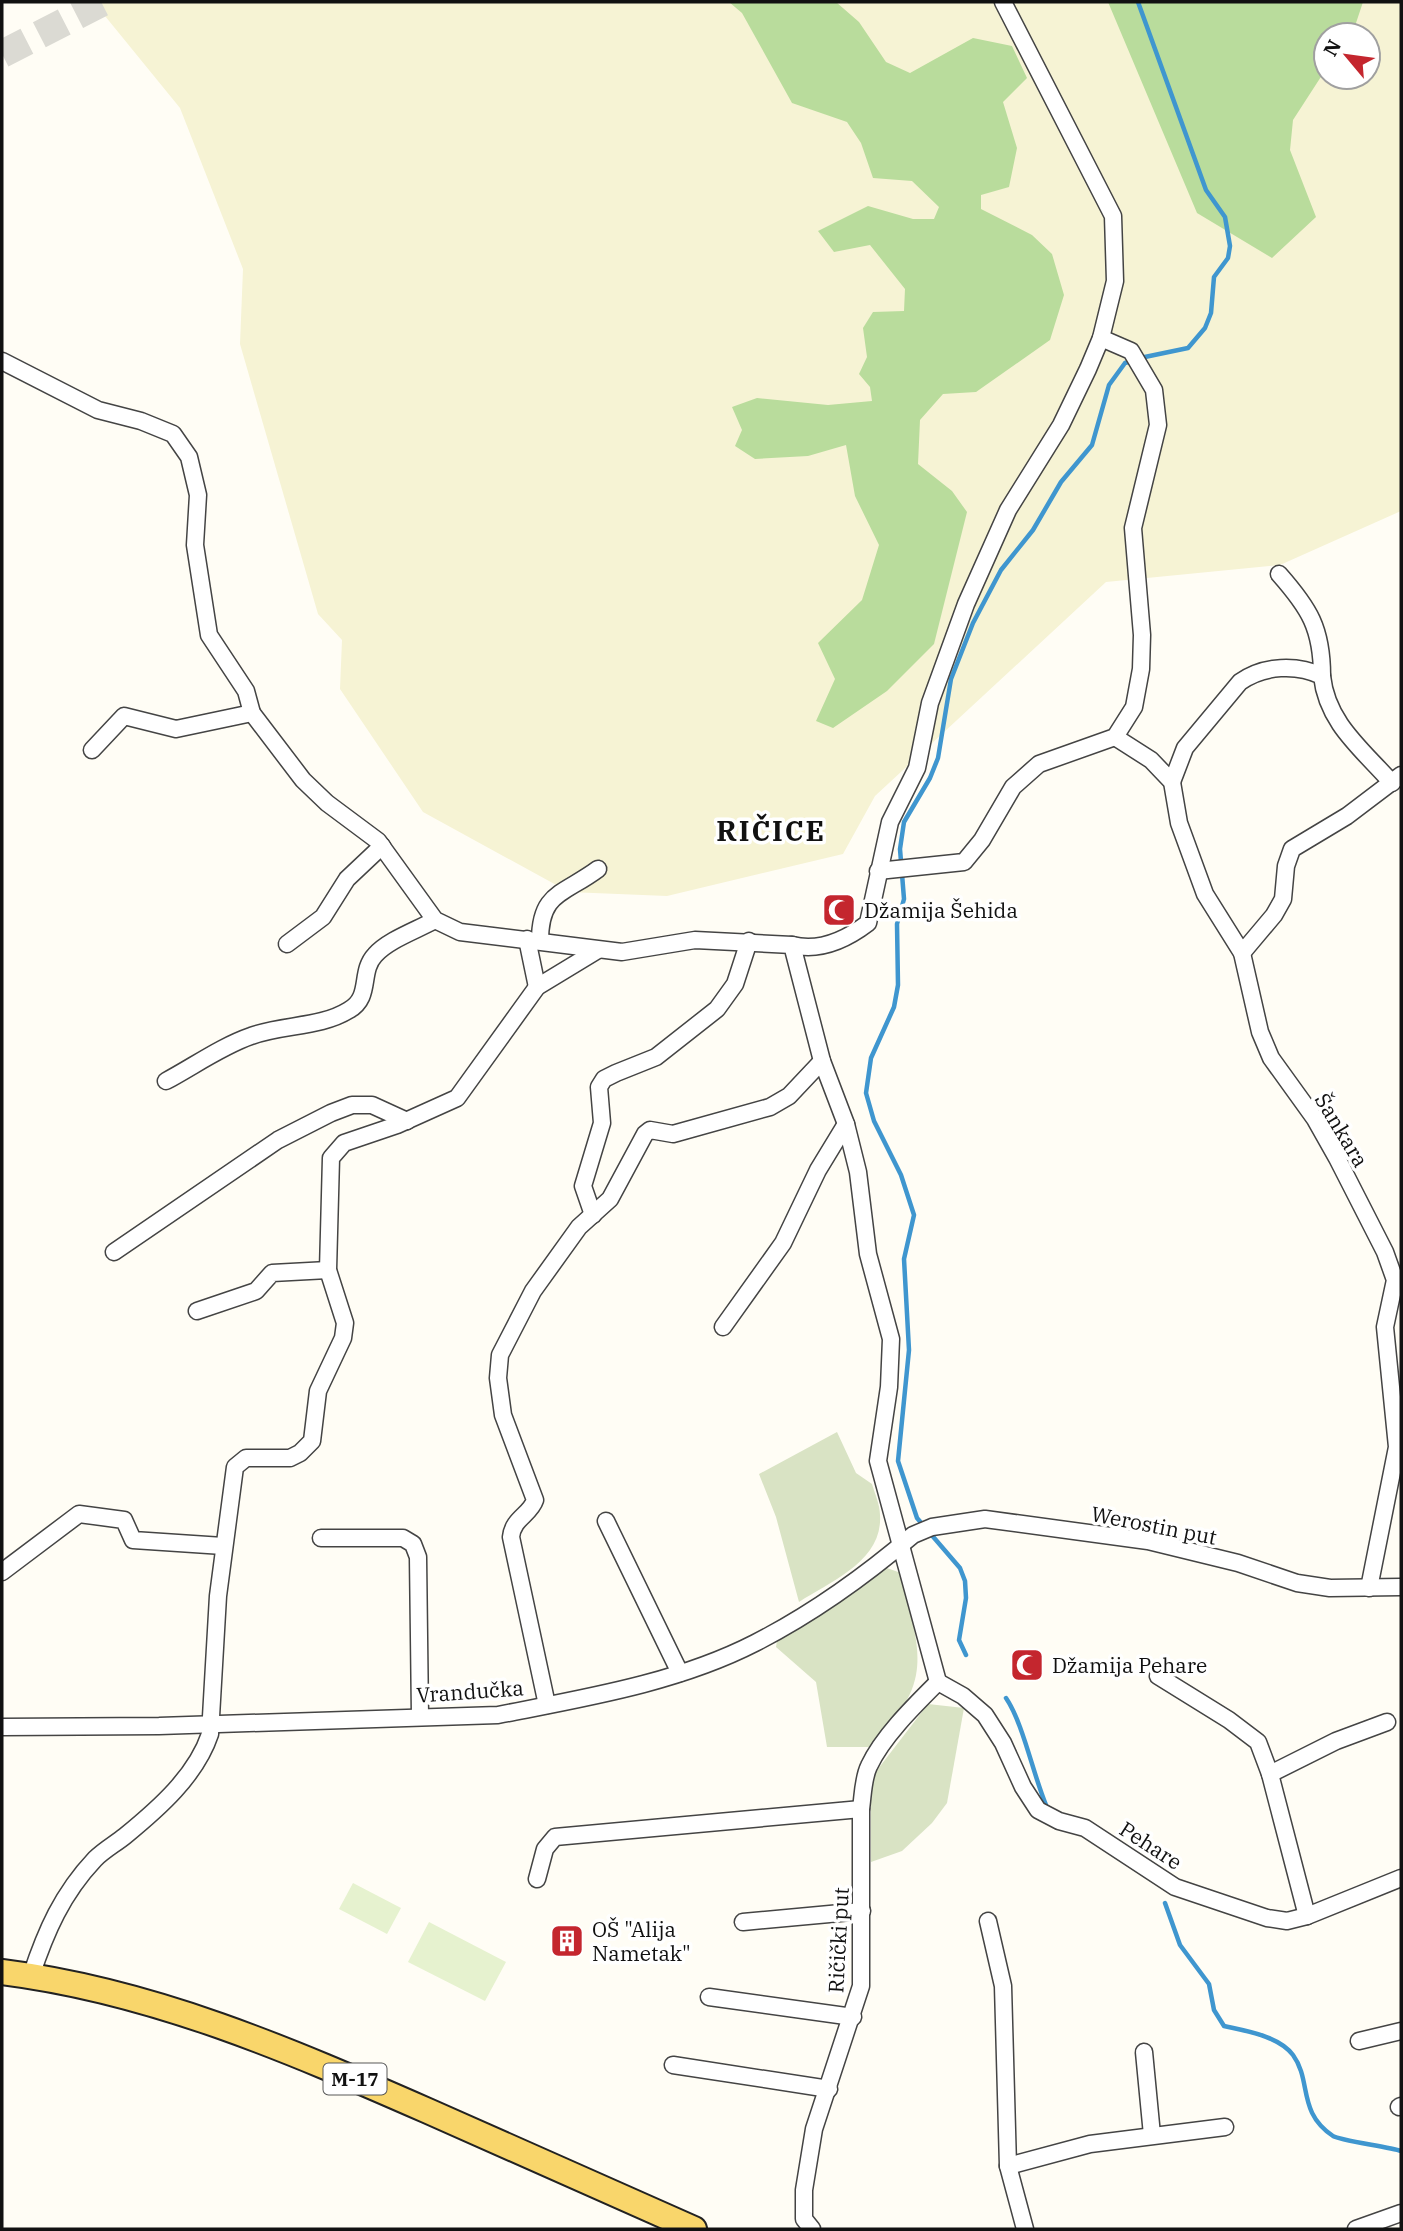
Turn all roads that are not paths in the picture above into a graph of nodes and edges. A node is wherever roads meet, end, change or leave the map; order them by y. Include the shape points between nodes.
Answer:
1 (1003, 2) edge
2 (1101, 338) junction
3 (2, 361) edge
4 (1279, 574) dead end
5 (1322, 676) junction
6 (251, 713) junction
7 (1115, 737) junction
8 (92, 750) dead end
9 (1397, 779) edge
10 (1172, 782) junction
11 (383, 846) junction
12 (598, 869) dead end
13 (878, 871) junction
14 (435, 920) junction
15 (533, 940) junction
16 (749, 941) junction
17 (287, 944) dead end
18 (792, 945) junction
19 (598, 950) junction
20 (1242, 953) junction
21 (537, 987) junction
22 (822, 1061) junction
23 (166, 1081) dead end
24 (407, 1121) junction
25 (846, 1124) junction
26 (593, 1215) junction
27 (114, 1252) dead end
28 (328, 1270) junction
29 (197, 1311) dead end
30 (723, 1327) dead end
31 (1396, 1378) edge
32 (606, 1521) dead end
33 (321, 1538) dead end
34 (901, 1545) junction
35 (223, 1546) junction
36 (2, 1572) edge
37 (1401, 1587) edge
38 (1369, 1588) junction
39 (680, 1673) junction
40 (1158, 1676) dead end
41 (938, 1682) junction
42 (547, 1705) junction
43 (420, 1716) junction
44 (1387, 1722) dead end
45 (210, 1723) junction
46 (2, 1727) edge
47 (1270, 1774) junction
48 (861, 1809) junction
49 (537, 1878) dead end
50 (1401, 1878) edge
51 (862, 1911) junction
52 (1307, 1916) junction
53 (988, 1921) dead end
54 (743, 1922) dead end
55 (2, 1972) edge
56 (31, 1976) junction
57 (709, 1997) dead end
58 (853, 2017) junction
59 (1401, 2031) edge
60 (1359, 2041) dead end
61 (1144, 2052) dead end
62 (673, 2065) dead end
63 (829, 2089) junction
64 (1226, 2127) dead end
65 (1152, 2135) junction
66 (1008, 2166) junction
67 (1401, 2213) edge
68 (808, 2224) edge
69 (694, 2229) edge
70 (1025, 2229) edge
71 (1356, 2229) edge

1 - 2 street via 1114,216 1115,281
2 - 7 street via 1131,351 1154,390 1158,425 1133,528 1141,669 1134,707
2 - 13 street via 1060,425 1008,510 966,604 930,704 917,768 890,822
3 - 6 street via 98,410 173,434 189,457 198,495 195,545 209,635 246,691
4 - 5 street via 1309,609
5 - 9 street via 1325,699 1339,724
5 - 10 street via 1304,667 1248,675 1185,748
6 - 8 street via 176,729 124,716
6 - 11 street via 303,780
7 - 10 street via 1151,760
7 - 13 street via 1039,764 1013,787 964,862
9 - 20 street via 1292,849 1283,899
10 - 20 street, Šankara via 1179,823 1205,894
11 - 14 street
11 - 17 street via 347,879 323,917
12 - 15 street via 544,908
13 - 18 street via 868,923 835,943
14 - 15 street via 460,932
14 - 23 street via 376,953 369,962 365,992 351,1010 248,1037
15 - 19 street
15 - 21 street
16 - 18 street
16 - 19 street via 695,940 621,952
16 - 26 street via 735,984 717,1009 656,1057 604,1079 599,1087 601,1123 583,1186
18 - 22 street
19 - 21 street
20 - 31 street, Šankara via 1272,1058 1332,1148 1385,1252 1395,1280 1385,1327
21 - 24 street via 464,1093
22 - 25 street
22 - 26 street via 789,1096 770,1107 673,1134 650,1130 610,1199
24 - 27 street via 372,1105 352,1105 331,1113 278,1140
24 - 28 street via 344,1143 331,1158
25 - 30 street via 783,1242
25 - 34 street via 859,1172 869,1254 891,1339 878,1461
26 - 42 street via 579,1227 533,1292 499,1355 503,1415 535,1500 515,1522 511,1537
28 - 29 street via 272,1273 256,1291
28 - 35 street via 345,1323 343,1338 318,1391 312,1440 290,1458 241,1459 235,1467
31 - 38 street, Šankara via 1397,1447
32 - 39 street
33 - 43 street via 403,1538 413,1544 418,1557
34 - 38 street, Werostin put via 924,1530 985,1519 1147,1541 1297,1583
34 - 39 street, Vrandučka via 785,1626
34 - 41 street
35 - 36 street via 133,1541 124,1520 79,1514
35 - 45 street
37 - 38 street, Werostin put
39 - 42 street, Vrandučka
40 - 47 street via 1258,1742
41 - 48 street, Ričički put via 910,1710 869,1766
41 - 52 street, Pehare via 985,1715 1038,1810 1085,1828 1175,1887 1267,1918 1287,1921
42 - 43 street, Vrandučka via 498,1715
43 - 45 street, Vrandučka
44 - 47 street
45 - 46 street, Vrandučka
45 - 56 street via 205,1748 166,1798 98,1856 73,1884 47,1929
47 - 52 street
48 - 49 street via 555,1837 545,1849
48 - 51 street, Ričički put
50 - 52 street, Pehare
51 - 54 street
51 - 58 street, Ričički put via 862,1986
53 - 66 street via 1003,1986
55 - 56 main road, M-17
56 - 69 main road, M-17 via 173,2008 271,2043
57 - 58 street
58 - 63 street, Ričički put
59 - 60 street
61 - 65 street
62 - 63 street
63 - 68 street, Ričički put via 814,2129 804,2190
64 - 65 street
65 - 66 street via 1090,2144
66 - 70 street
67 - 71 street

